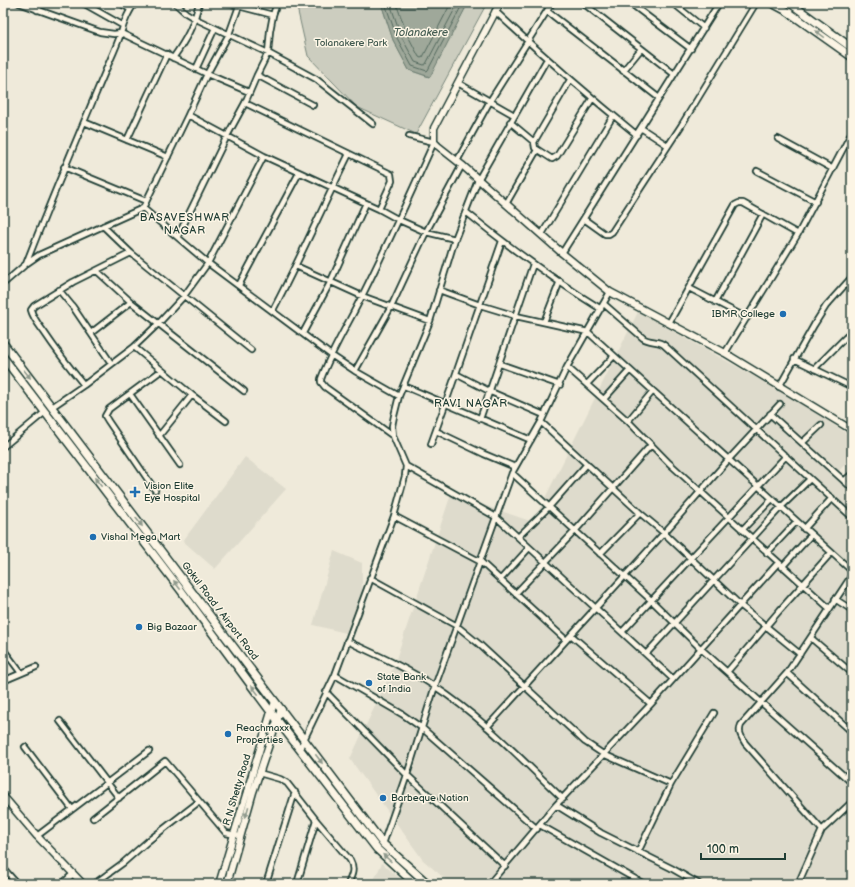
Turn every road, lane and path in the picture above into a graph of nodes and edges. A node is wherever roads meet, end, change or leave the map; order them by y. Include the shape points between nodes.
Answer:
1 (19, 3) edge
2 (42, 3) edge
3 (83, 3) edge
4 (120, 3) edge
5 (135, 3) edge
6 (175, 3) edge
7 (199, 3) edge
8 (227, 3) edge
9 (277, 3) edge
10 (500, 3) edge
11 (552, 3) edge
12 (583, 3) edge
13 (630, 3) edge
14 (673, 3) edge
15 (720, 3) edge
16 (756, 3) edge
17 (772, 3) edge
18 (790, 3) edge
19 (28, 4) edge
20 (239, 6) junction
21 (130, 9) junction
22 (37, 10) junction
23 (496, 11) junction
24 (547, 11) junction
25 (273, 16) junction
26 (196, 19) junction
27 (122, 26) junction
28 (215, 28) junction
29 (704, 28) junction
30 (120, 33) junction
31 (229, 34) junction
32 (528, 42) junction
33 (692, 48) junction
34 (852, 48) edge
35 (641, 49) junction
36 (268, 53) junction
37 (166, 54) junction
38 (852, 57) edge
39 (174, 58) junction
40 (547, 59) junction
41 (196, 69) junction
42 (623, 71) junction
43 (207, 74) junction
44 (674, 74) junction
45 (257, 75) junction
46 (570, 80) junction
47 (458, 83) junction
48 (249, 92) junction
49 (592, 98) junction
50 (659, 98) junction
51 (490, 101) junction
52 (245, 103) junction
53 (313, 105) dead end
54 (188, 115) junction
55 (514, 115) junction
56 (614, 116) junction
57 (84, 122) junction
58 (510, 122) junction
59 (373, 124) dead end
60 (641, 128) junction
61 (852, 132) edge
62 (637, 135) junction
63 (227, 136) junction
64 (409, 136) dead end
65 (778, 139) dead end
66 (127, 140) junction
67 (434, 142) junction
68 (534, 142) junction
69 (667, 145) junction
70 (537, 150) junction
71 (349, 154) junction
72 (264, 156) junction
73 (168, 157) junction
74 (460, 163) junction
75 (64, 167) junction
76 (833, 169) junction
77 (757, 171) dead end
78 (299, 173) junction
79 (478, 180) junction
80 (332, 187) junction
81 (146, 201) junction
82 (816, 202) junction
83 (366, 203) junction
84 (506, 204) junction
85 (143, 208) junction
86 (378, 209) junction
87 (466, 212) junction
88 (763, 214) junction
89 (584, 219) junction
90 (399, 220) junction
91 (103, 226) junction
92 (426, 232) junction
93 (542, 234) junction
94 (798, 234) junction
95 (178, 236) junction
96 (455, 239) junction
97 (502, 241) junction
98 (131, 253) junction
99 (562, 253) junction
100 (208, 263) junction
101 (26, 264) junction
102 (534, 264) junction
103 (296, 266) junction
104 (97, 270) junction
105 (852, 277) edge
106 (560, 281) junction
107 (330, 283) junction
108 (3, 284) edge
109 (239, 286) junction
110 (689, 288) junction
111 (59, 290) junction
112 (439, 290) junction
113 (610, 292) junction
114 (184, 296) junction
115 (362, 296) junction
116 (131, 302) junction
117 (715, 302) junction
118 (604, 304) junction
119 (480, 305) junction
120 (391, 307) junction
121 (601, 309) junction
122 (273, 310) junction
123 (516, 316) junction
124 (748, 318) junction
125 (430, 321) junction
126 (544, 322) junction
127 (159, 323) junction
128 (668, 323) junction
129 (852, 330) edge
130 (588, 332) junction
131 (91, 333) junction
132 (303, 333) junction
133 (847, 336) junction
134 (852, 342) edge
135 (3, 343) edge
136 (134, 347) junction
137 (251, 350) dead end
138 (725, 354) junction
139 (331, 355) junction
140 (614, 356) junction
141 (3, 357) edge
142 (794, 359) junction
143 (111, 364) junction
144 (500, 364) junction
145 (567, 367) junction
146 (814, 369) junction
147 (162, 370) junction
148 (630, 370) junction
149 (355, 371) junction
150 (456, 374) junction
151 (587, 384) junction
152 (84, 385) junction
153 (560, 385) junction
154 (404, 386) junction
155 (779, 387) junction
156 (852, 387) edge
157 (244, 391) dead end
158 (653, 391) junction
159 (490, 392) junction
160 (130, 394) junction
161 (192, 395) junction
162 (399, 396) junction
163 (604, 399) junction
164 (780, 404) dead end
165 (445, 405) junction
166 (52, 407) junction
167 (45, 412) junction
168 (770, 414) junction
169 (544, 415) junction
170 (480, 419) junction
171 (226, 421) dead end
172 (628, 421) junction
173 (541, 422) junction
174 (821, 425) dead end
175 (756, 429) junction
176 (852, 430) edge
177 (436, 431) junction
178 (159, 436) junction
179 (393, 436) junction
180 (531, 440) junction
181 (802, 443) junction
182 (431, 444) dead end
183 (651, 445) junction
184 (3, 447) edge
185 (786, 456) junction
186 (729, 459) junction
187 (587, 464) junction
188 (180, 465) dead end
189 (406, 466) junction
190 (516, 467) junction
191 (512, 473) junction
192 (852, 474) edge
193 (810, 479) junction
194 (844, 481) junction
195 (759, 486) junction
196 (613, 488) junction
197 (852, 488) edge
198 (155, 490) dead end
199 (700, 491) junction
200 (832, 498) junction
201 (772, 499) junction
202 (549, 507) junction
203 (781, 507) junction
204 (640, 513) junction
205 (394, 516) junction
206 (496, 517) junction
207 (729, 517) junction
208 (852, 517) edge
209 (796, 522) junction
210 (804, 528) junction
211 (742, 530) junction
212 (575, 531) junction
213 (664, 533) junction
214 (811, 535) junction
215 (518, 537) junction
216 (752, 539) junction
217 (529, 548) junction
218 (767, 553) junction
219 (600, 554) junction
220 (831, 554) junction
221 (691, 559) junction
222 (481, 562) junction
223 (546, 562) junction
224 (778, 563) junction
225 (782, 567) junction
226 (852, 571) edge
227 (852, 575) edge
228 (624, 576) junction
229 (370, 578) junction
230 (500, 580) junction
231 (714, 581) junction
232 (802, 585) junction
233 (516, 594) junction
234 (835, 599) junction
235 (652, 601) junction
236 (740, 605) junction
237 (595, 608) junction
238 (829, 608) junction
239 (852, 610) edge
240 (674, 623) junction
241 (457, 626) junction
242 (766, 627) junction
243 (622, 632) junction
244 (571, 635) junction
245 (810, 638) junction
246 (566, 640) junction
247 (347, 641) junction
248 (700, 648) junction
249 (3, 649) edge
250 (646, 654) junction
251 (800, 654) junction
252 (36, 667) dead end
253 (727, 672) junction
254 (21, 673) junction
255 (787, 673) junction
256 (852, 673) edge
257 (335, 675) junction
258 (673, 679) junction
259 (3, 681) edge
260 (435, 686) junction
261 (524, 686) junction
262 (326, 692) junction
263 (275, 702) junction
264 (761, 702) junction
265 (651, 704) junction
266 (281, 709) junction
267 (271, 712) junction
268 (714, 713) dead end
269 (277, 719) junction
270 (60, 721) dead end
271 (487, 727) junction
272 (422, 728) junction
273 (852, 732) edge
274 (304, 740) junction
275 (25, 747) dead end
276 (300, 748) junction
277 (149, 751) dead end
278 (603, 754) junction
279 (258, 764) junction
280 (259, 773) junction
281 (407, 775) junction
282 (107, 783) junction
283 (852, 783) edge
284 (670, 784) junction
285 (295, 792) junction
286 (3, 796) edge
287 (119, 798) junction
288 (563, 799) junction
289 (852, 802) edge
290 (196, 804) dead end
291 (556, 805) junction
292 (72, 809) junction
293 (93, 818) dead end
294 (316, 820) junction
295 (538, 827) junction
296 (822, 830) junction
297 (237, 835) junction
298 (37, 836) junction
299 (234, 844) junction
300 (384, 844) junction
301 (638, 852) junction
302 (505, 866) junction
303 (3, 868) edge
304 (73, 874) junction
305 (17, 884) edge
306 (62, 884) edge
307 (83, 884) edge
308 (94, 884) edge
309 (219, 884) edge
310 (227, 884) edge
311 (266, 884) edge
312 (297, 884) edge
313 (348, 884) edge
314 (416, 884) edge
315 (428, 884) edge
316 (489, 884) edge
317 (644, 884) edge
318 (699, 884) edge
319 (798, 884) edge

1 - 19 street
2 - 22 street
3 - 27 street
4 - 21 street
5 - 21 street
6 - 26 street
7 - 26 street
8 - 20 street
9 - 25 street
10 - 23 street
11 - 24 street
12 - 35 street
13 - 33 street
14 - 29 street
15 - 29 street
16 - 69 street
38 -> 17 main road via 788,11
18 - 34 main road
19 - 22 street
20 - 25 street
20 - 31 street
21 - 27 street
22 - 30 street via 100,32
23 - 32 street
23 - 47 street
24 - 32 street
24 - 42 street
25 - 36 street
26 - 28 street
26 - 39 street
27 - 30 street
28 - 31 street
28 - 41 street
29 - 33 street
30 - 37 street
30 - 57 street
31 - 36 street
31 - 43 street
32 - 40 street
32 - 51 street
33 - 44 street
35 - 42 street
35 - 44 street
36 - 45 street
36 - 59 street via 316,79
37 - 39 street
37 - 66 street
39 - 41 street
40 - 46 street
40 - 55 street
41 - 43 street
42 - 50 street
43 - 48 street
43 - 54 street
44 - 50 street
45 - 48 street
45 - 53 street
46 - 49 street
46 - 68 street
47 - 51 street
47 - 67 street via 434,128
48 - 52 street
49 - 56 street
49 - 70 street via 557,156 552,159
50 - 60 street
51 - 55 street
51 - 74 street
52 - 63 street
52 - 71 street
54 - 63 street
54 - 73 street
55 - 58 street
56 - 62 street
56 - 93 street
57 - 66 street
57 - 75 street
58 - 68 street
58 - 79 street
60 - 62 street
60 - 69 street
61 - 76 street
62 - 89 street
63 - 72 street
63 - 95 street
64 - 67 street
65 - 76 street
66 - 73 street
67 - 74 street
67 - 90 street
68 - 70 street
69 - 89 street via 612,232 606,234
70 - 84 street
71 - 80 street
71 - 86 street via 391,174 392,181
72 - 78 street
72 - 100 street
73 - 81 street
74 - 79 street
74 - 92 street
75 - 81 street
75 - 101 street
76 - 82 street
77 - 82 street
78 - 80 street
78 - 109 street
79 - 84 street
79 - 87 street
80 - 83 street
80 - 103 street
81 - 85 street
82 - 94 street
83 - 86 street
83 - 107 street
84 - 93 street
85 - 91 street
85 - 95 street
86 - 90 street
87 - 96 street
87 - 97 street
88 - 94 street
88 - 110 street via 743,203 735,205
88 - 117 street
89 - 99 street
90 - 92 street
90 - 115 street
91 - 98 street
91 - 101 street via 39,255
92 - 96 street
92 - 120 street
93 - 99 street
94 - 124 street
95 - 100 street
96 - 112 street
97 - 102 street
97 - 119 street
98 - 104 street
98 - 114 street
99 - 113 street
100 - 109 street
100 - 114 street
101 - 108 street
102 - 106 street
102 - 123 street
103 - 107 street
103 - 122 street
104 - 111 street
104 - 116 street
105 - 142 street via 826,306
106 - 121 street
106 - 126 street
107 - 115 street
107 - 132 street
109 - 122 street
110 - 117 street
110 - 128 street
111 - 131 street
111 - 152 street via 34,306 32,314 61,357
112 - 119 street
112 - 125 street
113 - 118 street
113 - 128 street
114 - 127 street
114 - 137 street
115 - 120 street
115 - 139 street
116 - 127 street
116 - 131 street
117 - 124 street
118 - 121 street
118 - 175 street via 646,341 664,345
119 - 123 street
119 - 150 street
120 - 125 street
120 - 149 street
121 - 130 street
122 - 132 street
123 - 126 street
123 - 144 street
124 - 138 street
125 - 154 street
126 - 130 street
127 - 136 street
127 - 157 street
128 - 138 street
129 - 133 street
130 - 140 street
130 - 145 street
131 - 143 street
132 - 139 street
133 - 134 street
133 - 146 street
135 -> 166 main road, Gokul Road / Airport Road
136 - 143 street
136 - 147 street
138 - 155 street
139 - 149 street
139 - 179 street via 321,382
140 - 148 street
140 - 151 street
141 - 167 main road, Gokul Road / Airport Road
142 - 146 street
142 - 155 street
143 - 152 street
144 - 153 street
144 - 159 street
145 - 151 street
145 - 153 street
146 - 156 street
147 - 160 street
147 - 161 street
148 - 158 street
148 - 163 street
149 - 162 street
150 - 159 street
150 - 165 street
151 - 163 street
152 - 166 street
153 - 169 street
154 - 162 street
154 - 165 street
155 - 176 street
158 - 172 street
158 - 186 street
159 - 169 street
159 - 170 street
160 - 178 street
160 - 198 street via 109,409 105,416
161 - 171 street
161 - 178 street
162 - 179 street via 392,426
163 - 172 street
164 - 168 street
165 - 170 street
165 - 177 street
166 -> 263 main road, Gokul Road / Airport Road
167 - 184 street
267 -> 167 main road, Gokul Road / Airport Road
168 - 175 street
168 - 181 street
169 - 173 street
170 - 180 street
172 - 183 street
173 - 180 street
173 - 187 street
174 - 181 street
175 - 185 street
175 - 186 street
177 - 182 street
177 - 190 street
178 - 188 street
179 - 189 street
180 - 190 street
181 - 194 street
183 - 196 street
183 - 199 street
185 - 193 street
185 - 195 street
186 - 195 street
186 - 199 street
187 - 196 street
187 - 202 street
189 - 205 street
189 - 206 street
190 - 191 street
191 - 202 street
191 - 206 street
192 - 194 street
193 - 200 street
193 - 203 street
194 - 197 street
195 - 201 street
195 - 207 street
196 - 204 street
196 - 212 street
199 - 207 street
199 - 213 street
200 - 208 street
200 - 210 street
201 - 203 street
201 - 211 street
202 - 212 street
202 - 215 street
203 - 209 street
203 - 216 street
204 - 213 street
204 - 219 street
205 - 222 street
205 - 229 street
206 - 215 street
206 - 222 street
207 - 211 street
207 - 221 street
209 - 210 street
209 - 218 street
210 - 214 street
211 - 216 street
212 - 219 street
212 - 223 street
213 - 221 street
213 - 228 street
214 - 220 street
214 - 225 street
215 - 217 street
216 - 218 street
216 - 231 street
217 - 223 street
217 - 230 street
218 - 224 street
219 - 228 street
220 - 226 street
220 - 232 street
221 - 231 street
221 - 235 street
222 - 230 street
222 - 241 street
223 - 233 street
223 - 237 street
224 - 225 street
224 - 236 street
225 - 232 street
227 - 234 street
228 - 235 street
228 - 237 street
229 - 241 street
229 - 247 street
230 - 233 street
231 - 236 street
231 - 240 street
232 - 238 street
232 - 242 street
233 - 246 street
234 - 238 street
234 - 239 street
235 - 240 street
235 - 243 street
236 - 242 street
236 - 248 street
237 - 243 street
237 - 244 street
238 - 245 street
240 - 248 street
240 - 250 street
241 - 260 street
241 - 261 street
242 - 251 street
242 - 253 street
243 - 250 street
244 - 246 street
244 - 265 street
245 - 251 street
245 - 256 street
246 - 261 street
247 - 257 street
247 - 260 street
248 - 253 street
248 - 258 street
249 - 254 street
250 - 258 street
251 - 255 street
252 - 254 street
253 - 264 street
254 - 259 street
255 - 264 street
255 - 273 street
257 - 262 street
257 - 272 street
258 - 265 street
260 - 271 street
260 - 272 street
261 - 271 street
261 - 278 street via 585,742
262 - 274 street
262 - 281 street
263 - 266 main road, Gokul Road / Airport Road
263 - 267 street, R N Shetty Road
264 - 283 street
264 - 296 street via 741,725 739,734
265 - 278 street
266 - 269 street, R N Shetty Road
266 - 274 main road, Gokul Road / Airport Road
267 - 269 main road, Gokul Road / Airport Road
267 - 279 street, R N Shetty Road
268 - 284 street
269 - 276 main road, Gokul Road / Airport Road
269 - 279 street, R N Shetty Road
270 - 282 street
271 - 288 street
272 - 281 street
272 - 295 street
274 - 276 street
274 -> 300 main road, Gokul Road / Airport Road
275 - 292 street
314 -> 276 main road, Gokul Road / Airport Road via 377,849
277 - 282 street
278 - 284 street
278 - 288 street
279 - 280 street, R N Shetty Road
279 - 297 street, R N Shetty Road
280 - 285 street via 284,780
280 -> 297 street, R N Shetty Road
281 - 300 street
281 - 302 street
282 - 287 street
282 - 292 street
284 - 301 street
285 - 294 street
285 - 311 street
286 - 298 street
287 - 293 street
287 - 297 street via 165,761 226,833
288 - 291 street
289 - 296 street
290 - 308 street
291 - 295 street
291 - 301 street
292 - 298 street
294 - 312 street
294 - 313 street via 352,864 353,872
295 - 302 street
295 - 317 street
296 - 319 street
297 - 299 street, R N Shetty Road
298 - 304 street
299 - 309 street, R N Shetty Road
299 - 310 street, R N Shetty Road
300 - 315 main road, Gokul Road / Airport Road
301 - 318 street
302 - 316 street
303 - 305 street
304 - 306 street
304 - 307 street

